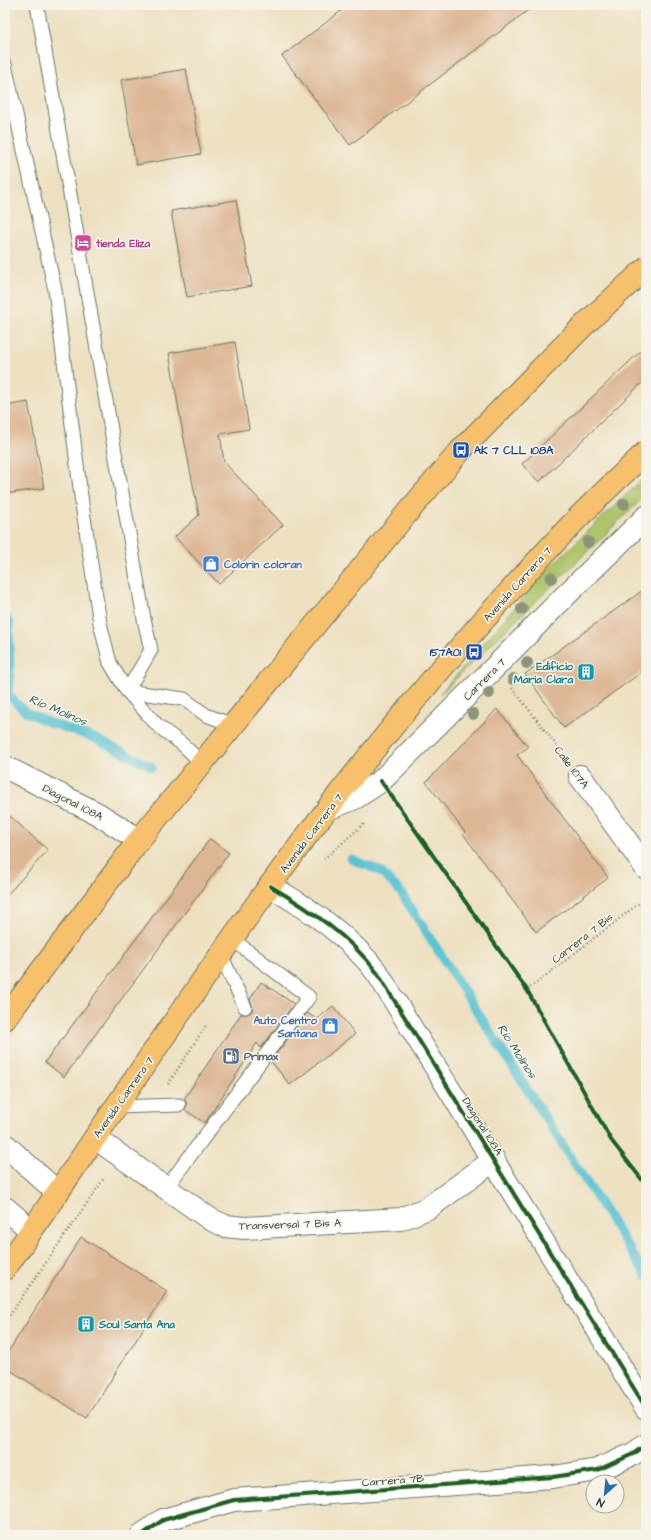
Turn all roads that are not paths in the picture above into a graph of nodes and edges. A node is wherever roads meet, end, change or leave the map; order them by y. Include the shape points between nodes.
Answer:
1 (37, 5) edge
2 (5, 65) edge
3 (646, 268) edge
4 (646, 452) edge
5 (646, 517) edge
6 (127, 691) junction
7 (233, 725) junction
8 (202, 763) junction
9 (5, 767) edge
10 (580, 776) road end
11 (328, 809) junction
12 (139, 840) junction
13 (646, 868) edge
14 (270, 886) junction
15 (226, 947) junction
16 (245, 1007) dead end
17 (5, 1019) edge
18 (179, 1105) dead end
19 (116, 1107) junction
20 (95, 1138) junction
21 (5, 1145) edge
22 (494, 1160) junction
23 (166, 1188) junction
24 (58, 1192) junction
25 (5, 1208) edge
26 (31, 1230) junction
27 (5, 1268) edge
28 (646, 1408) edge
29 (646, 1445) edge
30 (142, 1535) edge

1 - 6 lane via 142,611 151,650
2 - 6 lane via 55,290 100,623 110,663
3 - 7 main road via 583,326 461,450
4 - 11 main road, Avenida Carrera 7 via 572,524 476,628
5 - 11 street, Carrera 7 via 381,781 355,798
6 - 7 lane via 184,699 206,715
6 - 8 lane via 158,726
7 - 8 main road
8 - 12 main road
9 - 12 street, Diagonal 108A via 98,814
10 - 13 street, Calle 107A
11 - 14 main road, Avenida Carrera 7
12 - 17 main road
14 - 15 main road, Avenida Carrera 7
14 - 22 street, Diagonal 108A via 293,899 332,928 366,958
15 - 16 lane
15 - 19 main road, Avenida Carrera 7
15 - 23 lane via 309,997
18 - 19 lane
19 - 20 main road, Avenida Carrera 7
20 - 23 street, Transversal 7 Bis A
20 - 24 main road, Avenida Carrera 7
21 - 24 street
22 - 23 street, Transversal 7 Bis A via 428,1208 401,1219 245,1228 225,1226 210,1219
22 - 28 street, Diagonal 108A
24 - 26 main road, Avenida Carrera 7
25 - 26 street
26 - 27 main road, Avenida Carrera 7
29 - 30 street, Carrera 7B via 598,1470 553,1477 234,1500 163,1520

